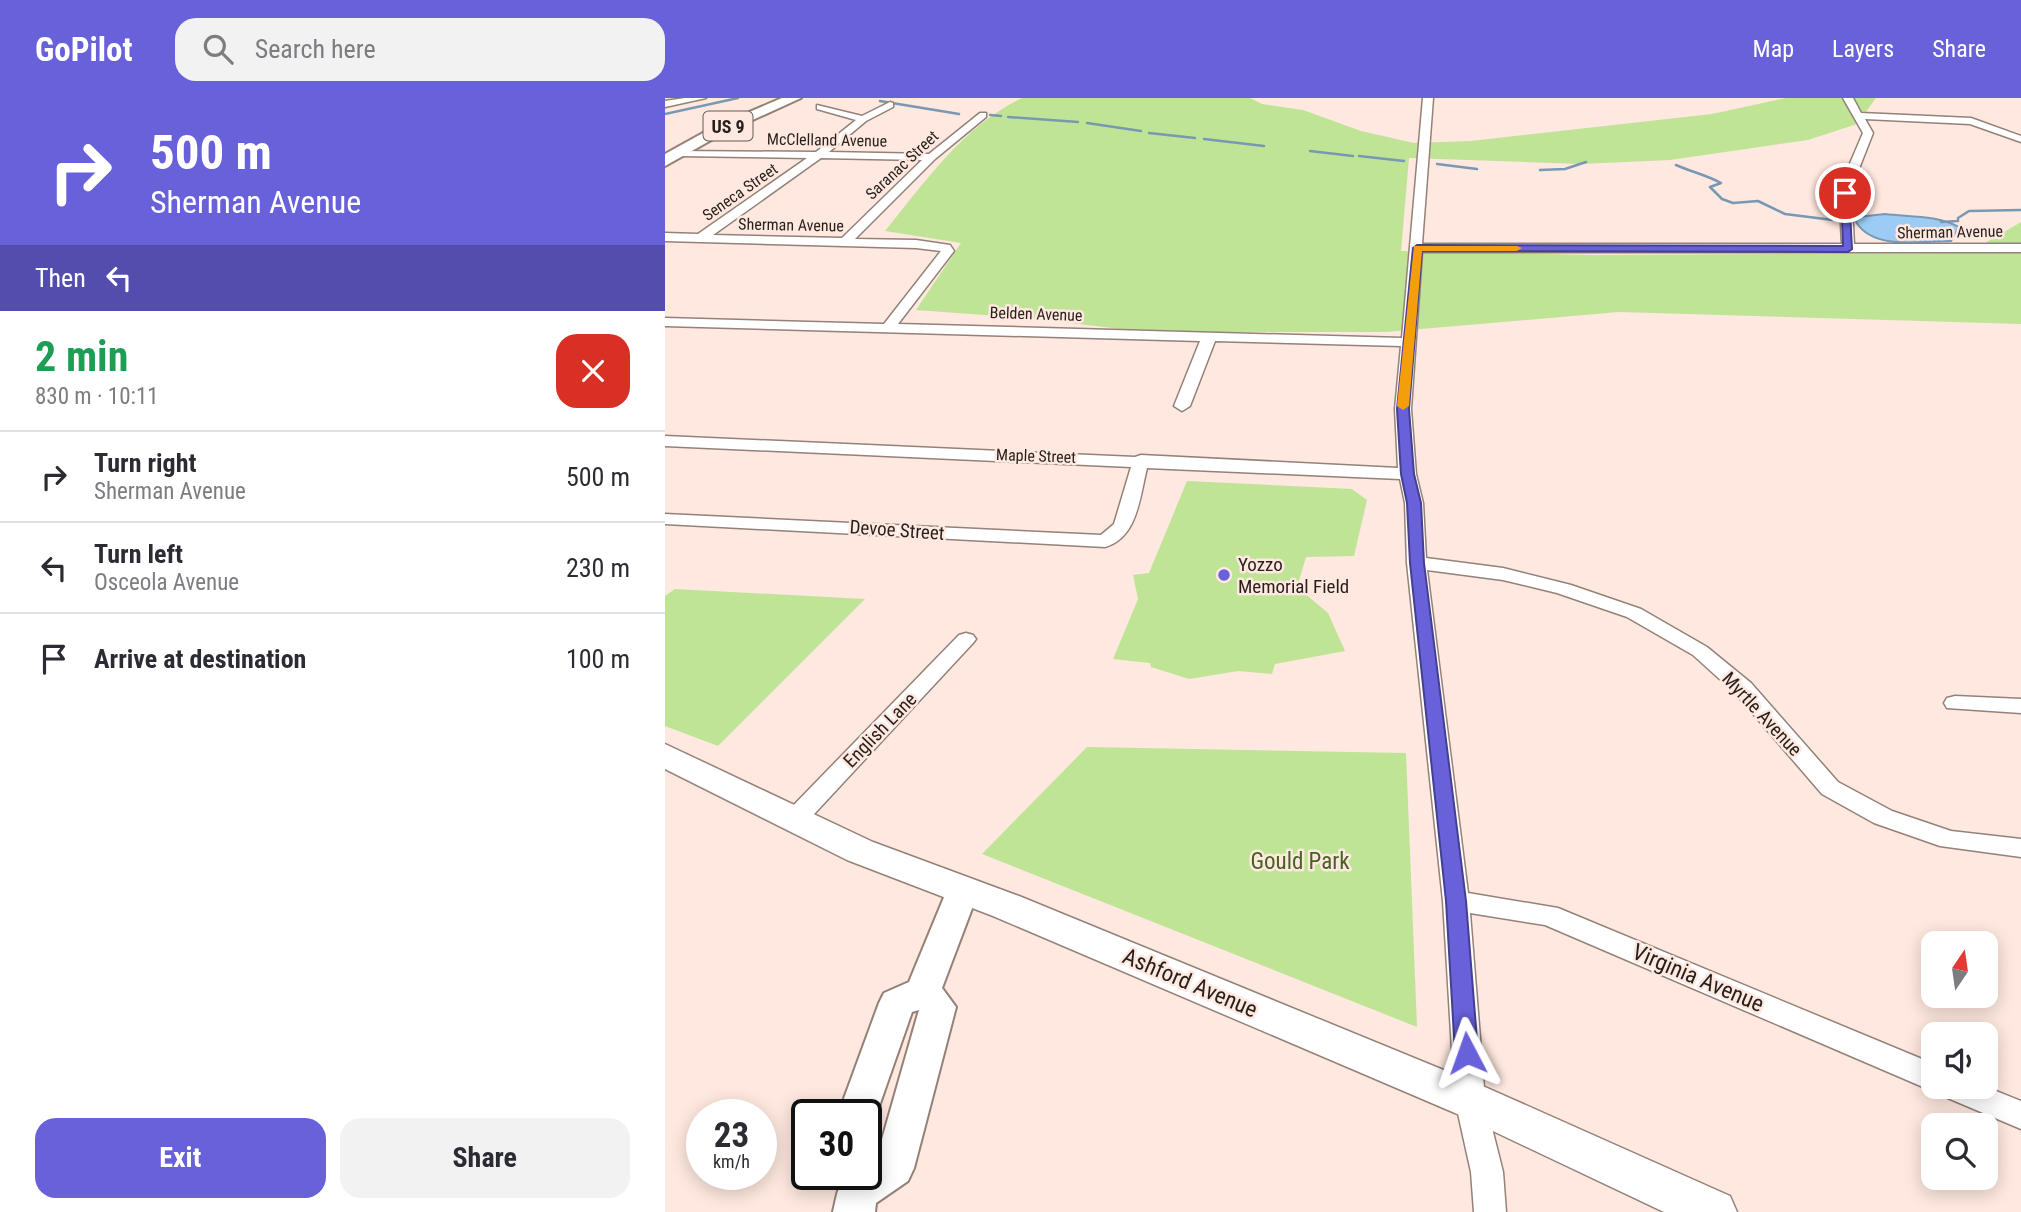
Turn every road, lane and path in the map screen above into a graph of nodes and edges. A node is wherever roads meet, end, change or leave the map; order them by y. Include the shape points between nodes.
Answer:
1 (701, 98) edge
2 (794, 98) edge
3 (1429, 98) edge
4 (1848, 98) edge
5 (665, 104) edge
6 (890, 105) dead end
7 (820, 107) dead end
8 (983, 115) dead end
9 (1859, 116) junction
10 (863, 119) junction
11 (2021, 139) edge
12 (680, 153) junction
13 (817, 156) junction
14 (931, 157) junction
15 (665, 161) edge
16 (665, 237) edge
17 (701, 239) junction
18 (845, 242) junction
19 (1417, 248) junction
20 (2021, 248) edge
21 (1848, 249) junction
22 (665, 322) edge
23 (889, 327) junction
24 (1209, 337) junction
25 (1407, 342) junction
26 (1182, 405) dead end
27 (665, 441) edge
28 (1141, 460) junction
29 (1407, 474) junction
30 (665, 519) edge
31 (1417, 563) junction
32 (966, 639) dead end
33 (1955, 703) dead end
34 (2021, 706) edge
35 (665, 755) edge
36 (794, 820) junction
37 (2021, 848) edge
38 (963, 890) junction
39 (1456, 901) junction
40 (923, 991) junction
41 (1921, 1072) edge
42 (863, 1099) edge
43 (1983, 1099) edge
44 (1470, 1100) junction
45 (2021, 1115) edge
46 (851, 1193) edge
47 (1490, 1212) edge
48 (1714, 1212) edge

1 - 5 street
2 - 12 main road, US 9
3 - 19 street
4 - 9 street
6 - 10 street, Seneca Street
7 - 10 street
8 - 14 street, Saranac Street
9 - 11 street via 1971,121
9 - 21 street via 1868,132 1845,189
10 - 13 street, Seneca Street
12 - 13 street, McClelland Avenue
12 - 15 main road, US 9
13 - 14 street, McClelland Avenue
13 - 17 street, Seneca Street
14 - 18 street, Saranac Street
16 - 17 street, Sherman Avenue
17 - 18 street, Sherman Avenue
18 - 23 street, Sherman Avenue via 916,244 948,251
19 - 21 street, Sherman Avenue
19 - 25 street
20 - 21 street, Sherman Avenue
22 - 23 street, Belden Avenue
23 - 24 street, Belden Avenue
24 - 25 street, Belden Avenue
24 - 26 street
25 - 29 street via 1403,409
27 - 28 street, Maple Street
28 - 29 street, Maple Street
28 - 30 street, Devoe Street via 1123,526 1105,541
29 - 31 street via 1414,503
31 - 37 street, Myrtle Avenue via 1503,574 1634,613 1700,651 1743,688 1830,788 1883,817 1949,840
31 - 39 street
32 - 36 street, English Lane
33 - 34 street
35 - 36 main road, Ashford Avenue
36 - 38 main road, Ashford Avenue
38 - 40 street
38 - 44 main road, Ashford Avenue
39 - 41 street, Virginia Avenue via 1549,915
39 - 44 street
40 - 42 street via 897,1003
40 - 46 street via 938,1007 894,1168
43 - 45 street
44 - 47 street via 1487,1172
44 - 48 main road, Ashford Avenue

